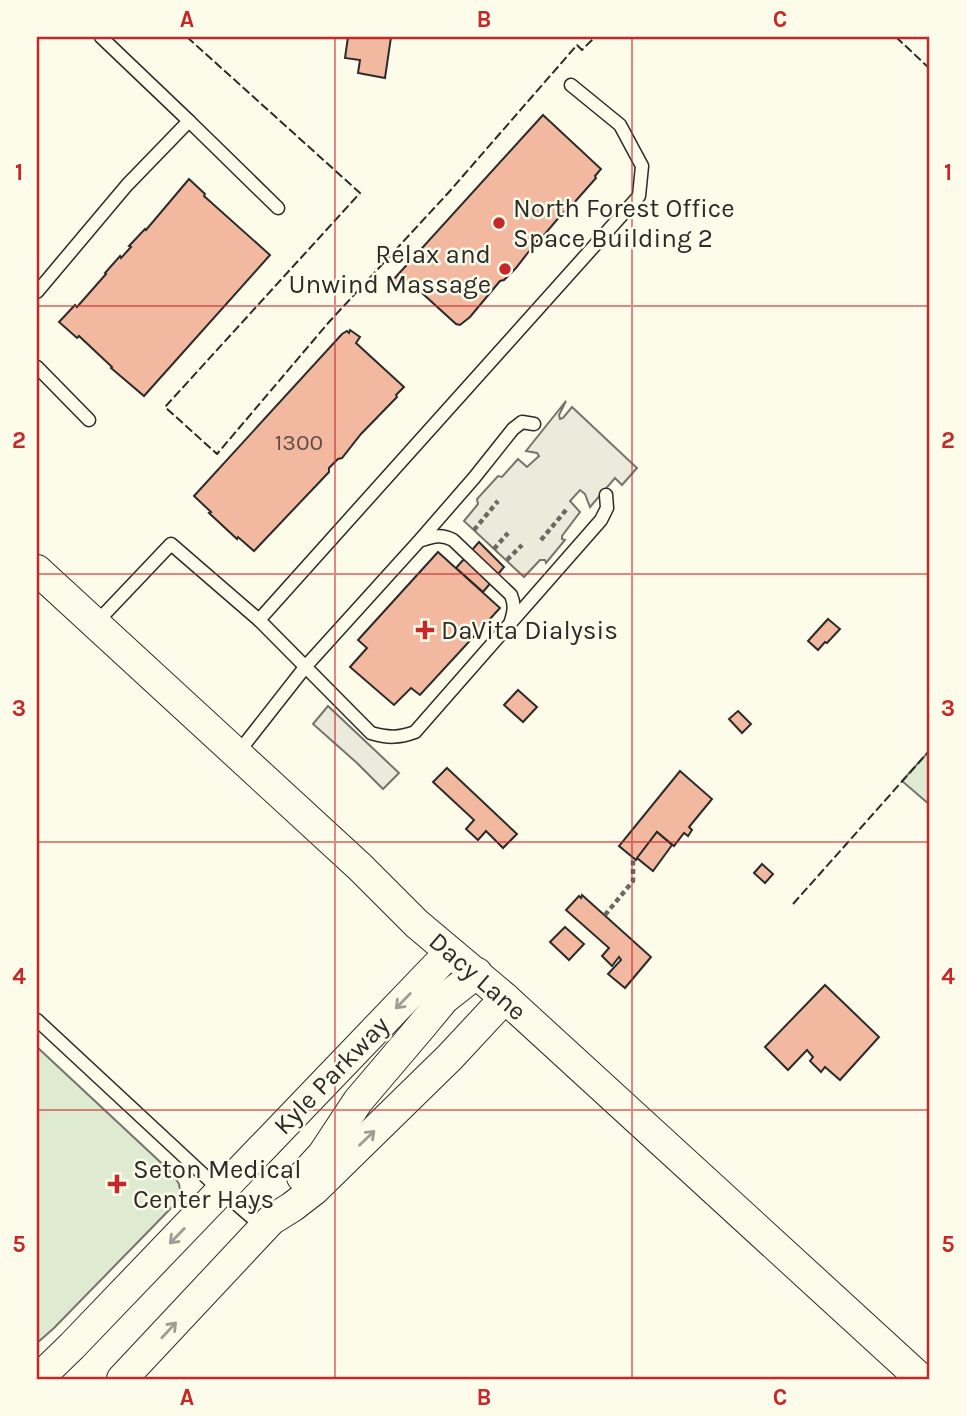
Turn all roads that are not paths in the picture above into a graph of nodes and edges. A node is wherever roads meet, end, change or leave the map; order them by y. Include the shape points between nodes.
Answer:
1 (101, 37) edge
2 (571, 85) dead end
3 (189, 121) junction
4 (278, 208) dead end
5 (37, 292) edge
6 (37, 367) edge
7 (89, 420) dead end
8 (534, 424) dead end
9 (606, 495) dead end
10 (420, 540) junction
11 (37, 570) edge
12 (259, 620) junction
13 (510, 624) junction
14 (95, 625) junction
15 (306, 666) junction
16 (237, 754) junction
17 (450, 952) junction
18 (477, 973) junction
19 (505, 998) junction
20 (37, 1020) edge
21 (220, 1190) junction
22 (268, 1224) junction
23 (38, 1379) edge
24 (122, 1379) edge
25 (921, 1379) edge

1 - 3 lane
2 - 12 lane via 620,125 642,166 639,196
3 - 4 lane
3 - 5 lane via 127,185
6 - 7 lane
8 - 10 lane via 522,422 513,429
9 - 13 lane via 607,508 601,520
10 - 13 lane via 445,536 453,540 511,595 514,610
10 - 15 lane
11 - 14 street, Dacy Lane
12 - 14 lane via 171,544
12 - 15 lane
13 - 15 lane via 415,732 400,737 371,733
14 - 16 street, Dacy Lane
15 - 16 lane
16 - 17 street, Dacy Lane
17 - 18 street, Dacy Lane
17 -> 21 street, Kyle Parkway
18 - 19 street, Dacy Lane
18 - 22 street, Kyle Parkway via 444,999 358,1101
22 -> 19 street, Kyle Parkway via 314,1190
19 - 25 street, Dacy Lane
20 - 21 lane
21 - 22 lane
21 -> 23 street, Kyle Parkway
24 -> 22 street, Kyle Parkway

